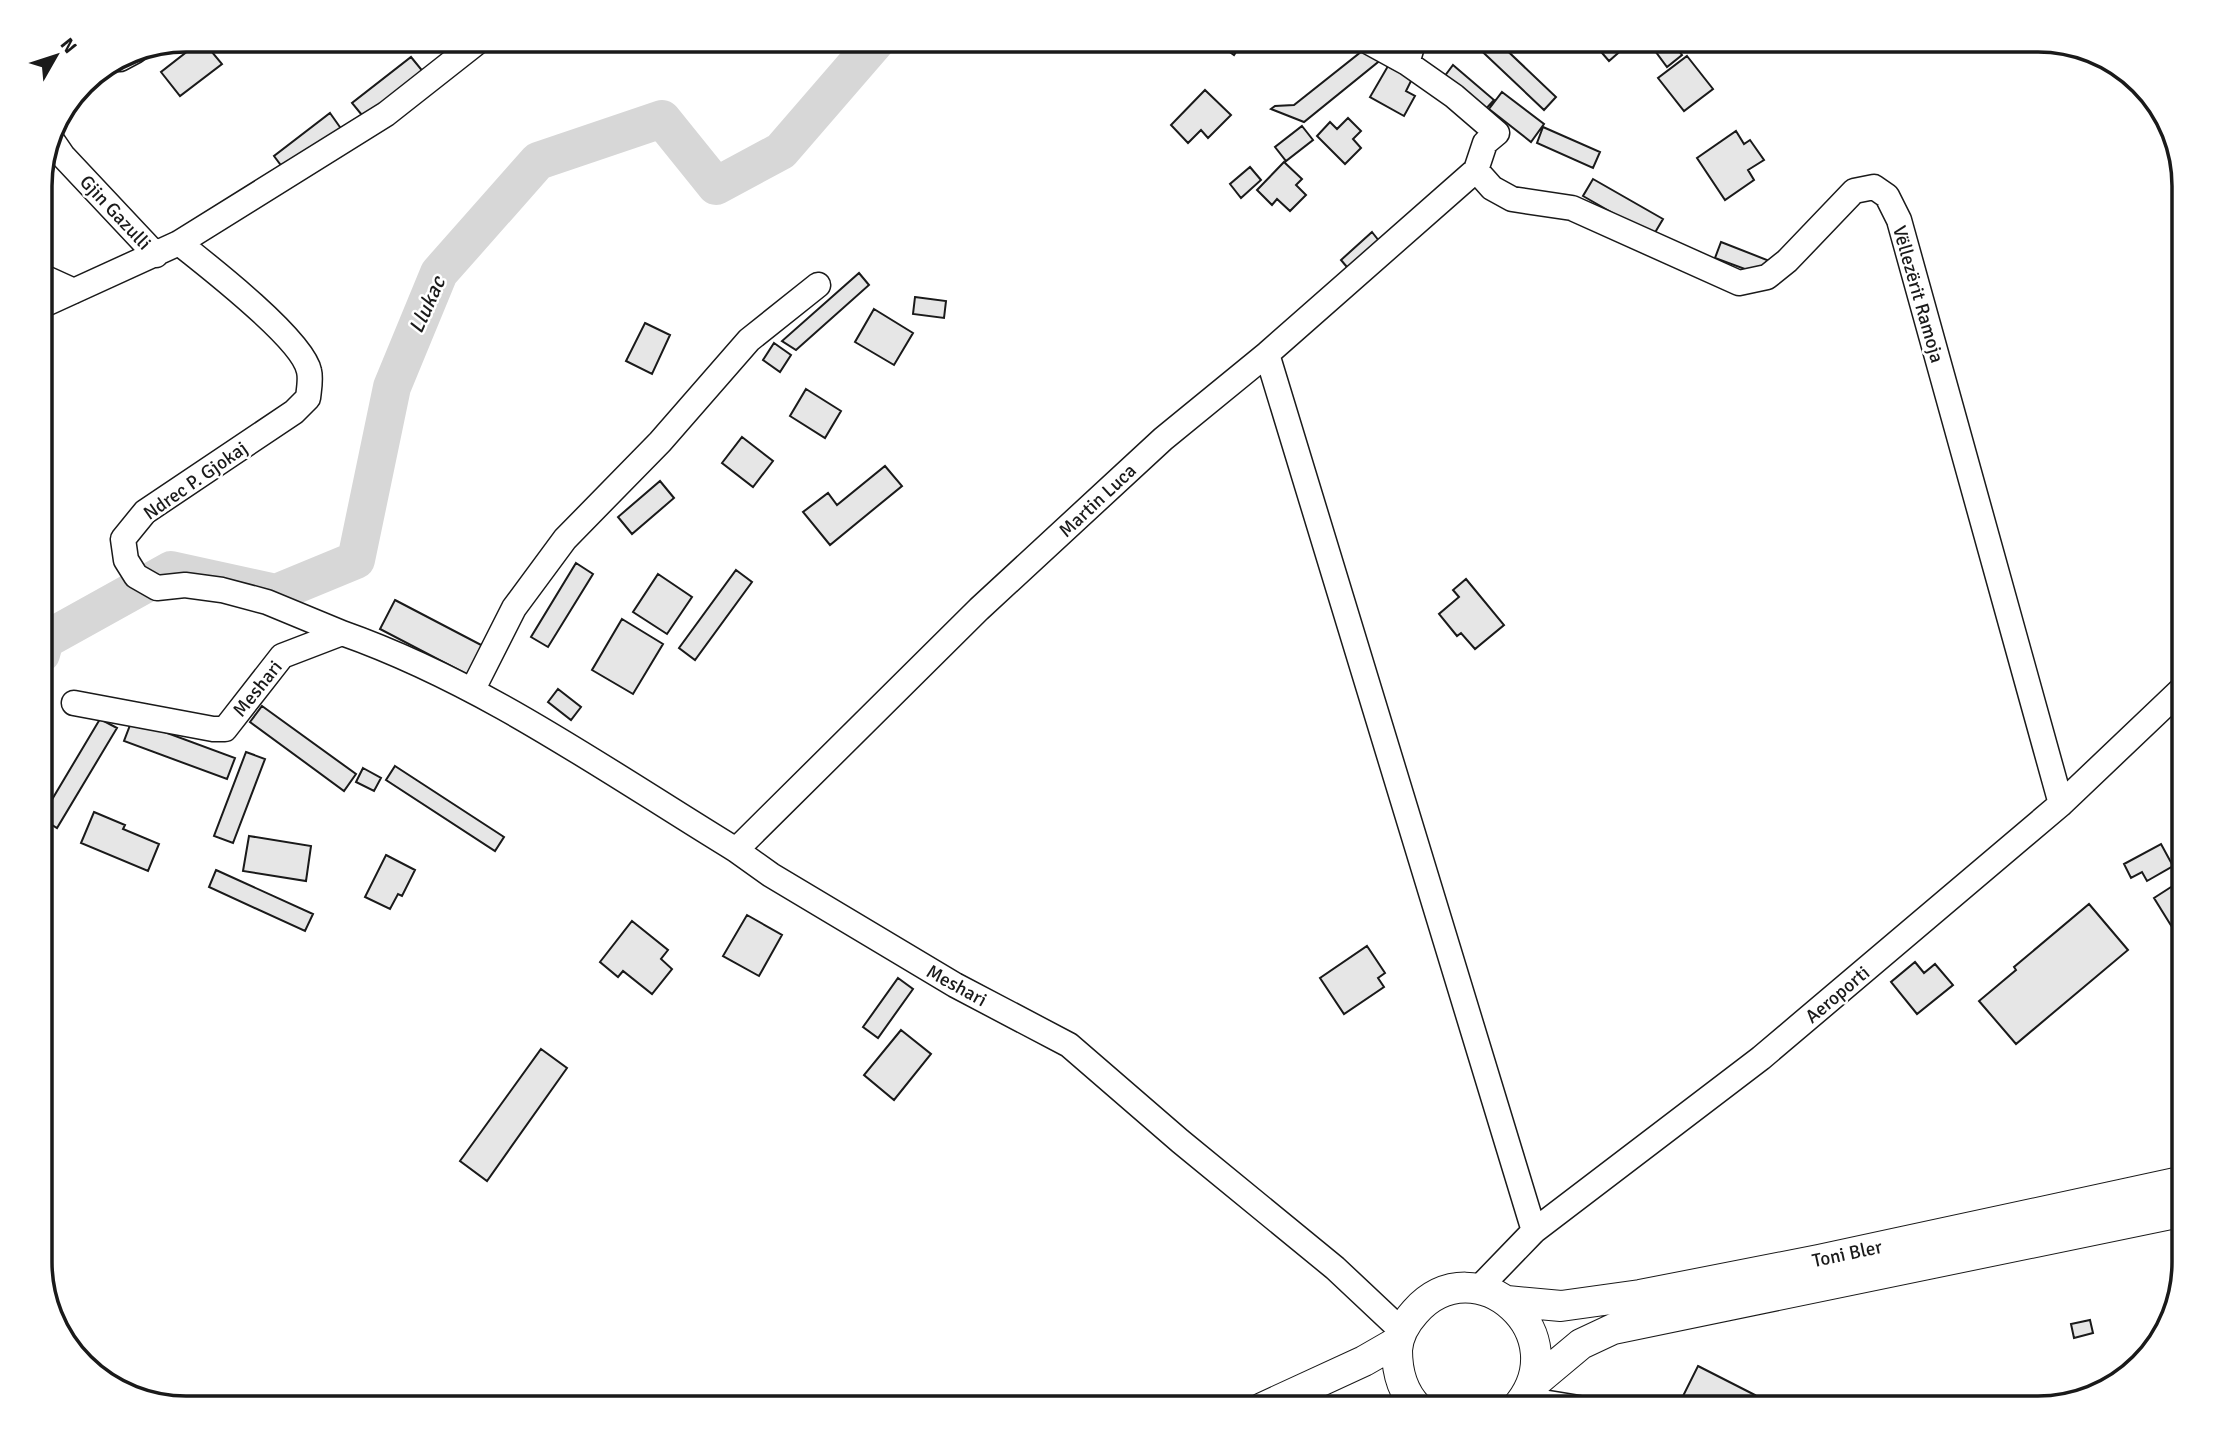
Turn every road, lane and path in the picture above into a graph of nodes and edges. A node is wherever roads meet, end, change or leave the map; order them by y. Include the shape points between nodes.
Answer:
1 (465, 52) edge
2 (1410, 52) edge
3 (58, 149) edge
4 (1476, 170) junction
5 (179, 243) junction
6 (156, 255) junction
7 (53, 281) edge
8 (818, 285) dead end
9 (75, 291) junction
10 (53, 301) edge
11 (1268, 355) junction
12 (342, 633) junction
13 (473, 689) junction
14 (2172, 698) edge
15 (74, 703) dead end
16 (2060, 804) junction
17 (736, 850) junction
18 (2172, 1184) edge
19 (2172, 1214) edge
20 (1534, 1231) junction
21 (1478, 1289) junction
22 (1507, 1301) junction
23 (1400, 1337) junction
24 (1288, 1396) edge
25 (1408, 1396) edge
26 (1524, 1396) edge
27 (1525, 1396) edge

1 - 5 street via 386,114
2 - 4 street via 1497,133 1485,144
3 - 6 street, Gjin Gazulli
4 - 11 street, Martin Luca
4 - 16 street, Vëllezërit Ramoja via 1492,188 1512,199 1572,208 1739,283 1767,277 1854,191 1874,187 1886,196 1899,220
5 - 6 street
5 - 12 street, Ndrec P. Gjokaj via 292,342 309,369 308,398 145,512 123,539 126,560 136,576 157,588 185,585 222,590 268,602
6 - 9 street
7 - 9 street
8 - 13 street via 749,340 660,442 565,539 513,608
9 - 10 street
11 - 17 street, Martin Luca via 1163,439 979,609
11 - 20 street
12 - 13 street, Meshari
12 - 15 street, Meshari via 282,656 225,729
13 - 17 street, Meshari
14 - 16 street, Aeroporti
16 - 20 street, Aeroporti via 1761,1058
17 - 23 street, Meshari via 955,985 1069,1045 1335,1268
18 - 22 main road, Toni Bler via 1640,1295 1561,1306
19 - 27 main road, Toni Bler via 1613,1329 1581,1344
20 - 21 street, Aeroporti
21 - 22 main road
21 - 23 main road via 1433,1297 1409,1318
22 - 26 main road via 1534,1338 1536,1370
23 - 24 main road via 1364,1361
23 - 25 main road via 1399,1378

